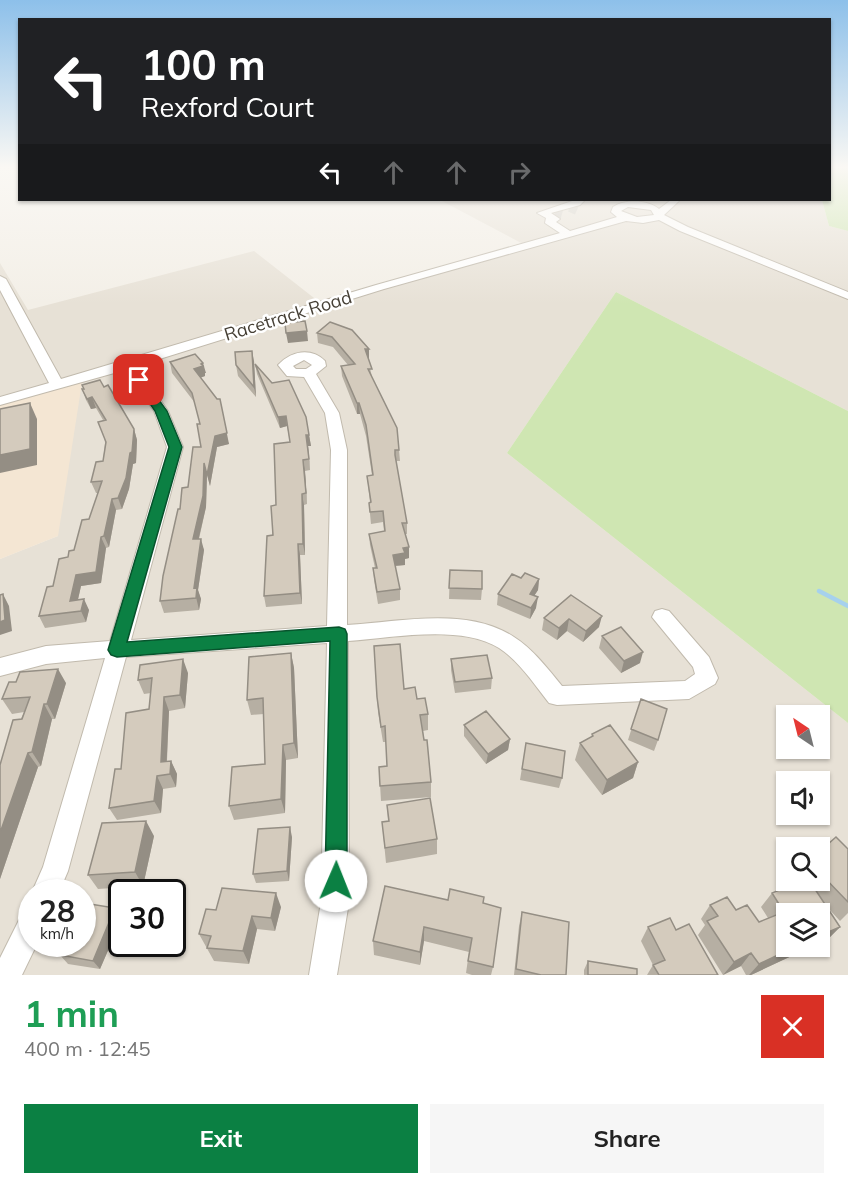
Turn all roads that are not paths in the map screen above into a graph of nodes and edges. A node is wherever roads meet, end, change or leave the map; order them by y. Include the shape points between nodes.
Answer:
1 (561, 214) edge
2 (611, 214) edge
3 (620, 214) edge
4 (659, 215) joint
5 (626, 218) junction
6 (641, 220) junction
7 (684, 229) junction
8 (572, 232) junction
9 (0, 279) edge
10 (848, 297) edge
11 (128, 364) junction
12 (309, 373) dead end
13 (57, 384) junction
14 (0, 401) edge
15 (662, 617) dead end
16 (339, 634) junction
17 (117, 650) junction
18 (0, 667) edge
19 (51, 879) edge
20 (18, 953) edge
21 (7, 975) edge
22 (323, 975) edge

1 - 8 street via 548,221
2 - 8 street, Racetrack Road
3 - 5 street
4 - 6 street
4 - 7 street
5 - 6 street
5 - 8 street, Racetrack Road
6 - 7 street
7 - 10 street
8 - 11 street, Racetrack Road
9 - 13 street
11 - 13 street, Racetrack Road
11 - 17 street via 161,411 175,447
12 - 16 street via 332,413 339,450
13 - 14 street, Racetrack Road
15 - 16 street via 702,663 707,678 690,690 557,696 516,648 476,629 438,627
16 - 17 street
16 - 22 street via 335,902
17 - 18 street via 46,655
17 - 19 street
20 - 21 street

